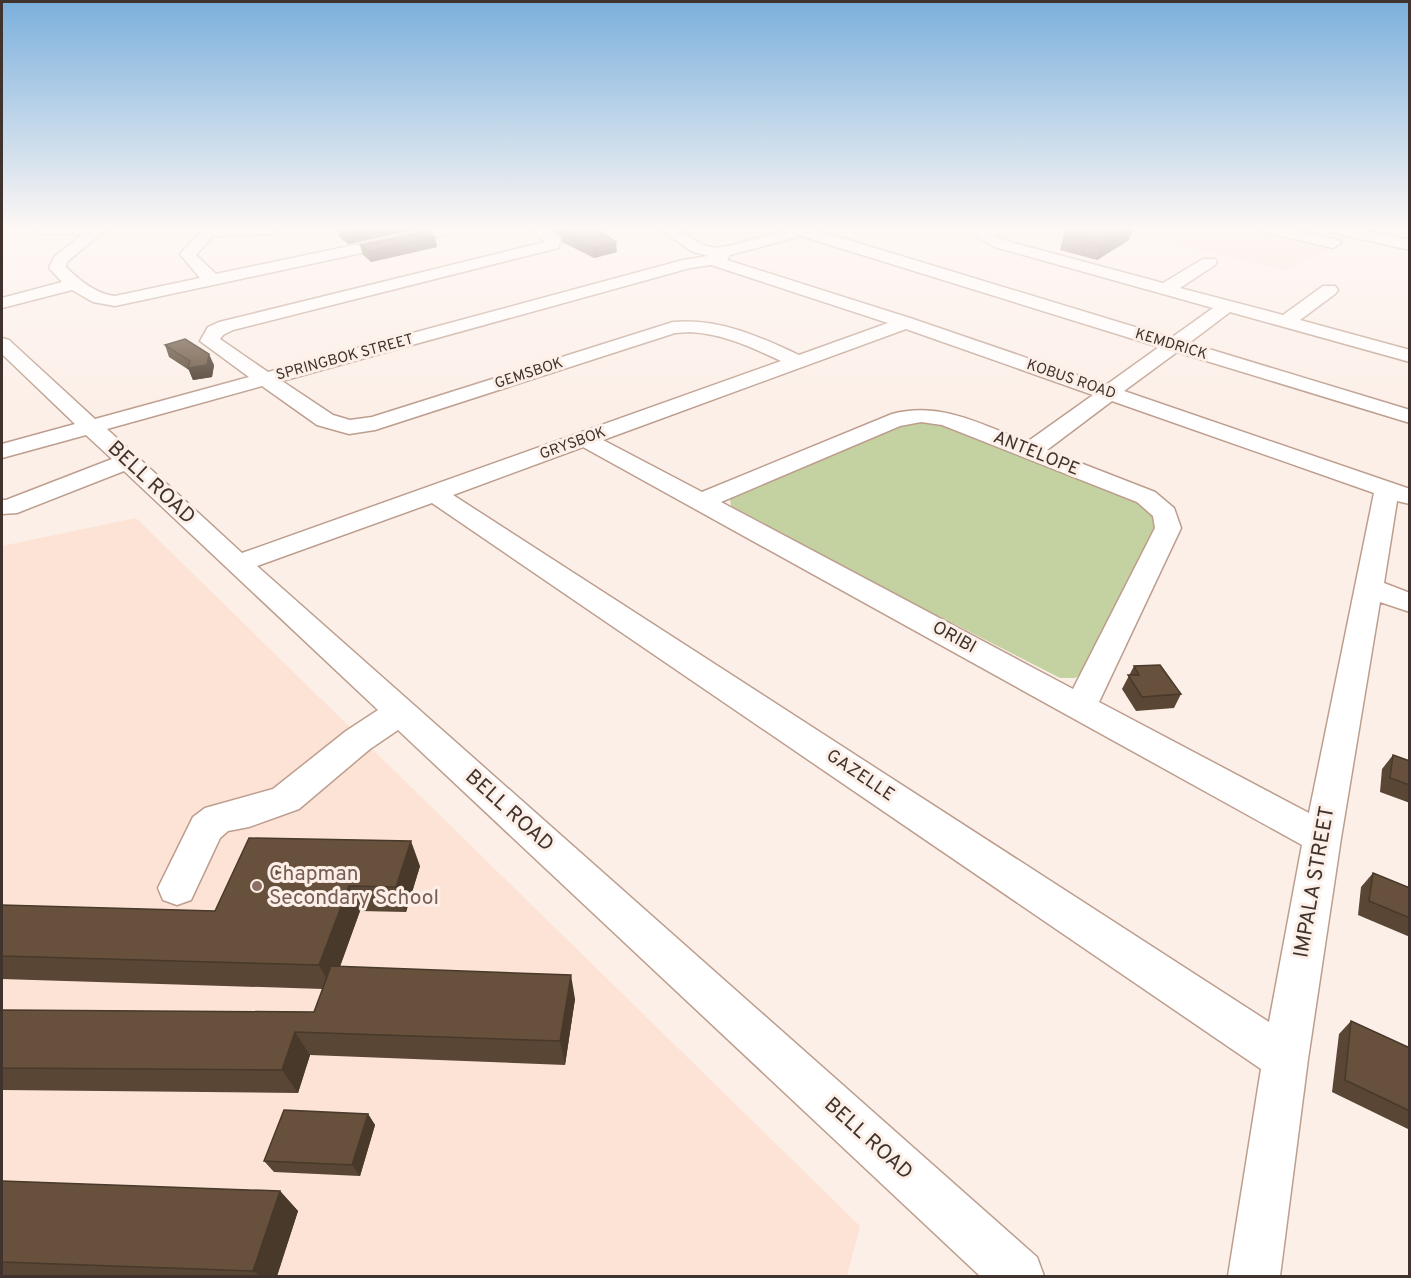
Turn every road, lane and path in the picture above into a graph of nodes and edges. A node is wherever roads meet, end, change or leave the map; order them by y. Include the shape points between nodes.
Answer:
1 (57, 289) edge
2 (83, 289) edge
3 (178, 289) edge
4 (376, 289) edge
5 (596, 289) edge
6 (807, 289) edge
7 (991, 289) edge
8 (1180, 289) edge
9 (1183, 289) edge
10 (1329, 290) dead end
11 (2, 303) edge
12 (1227, 306) junction
13 (1292, 318) junction
14 (906, 323) junction
15 (1174, 345) junction
16 (6, 354) edge
17 (1410, 356) edge
18 (798, 362) junction
19 (267, 380) junction
20 (1108, 393) junction
21 (1410, 417) edge
22 (92, 427) junction
23 (586, 440) junction
24 (2, 451) edge
25 (1030, 451) junction
26 (128, 461) junction
27 (434, 493) junction
28 (1398, 493) edge
29 (703, 501) junction
30 (2, 507) edge
31 (238, 564) junction
32 (1368, 587) junction
33 (1410, 603) edge
34 (1080, 707) junction
35 (400, 712) junction
36 (1322, 838) junction
37 (177, 888) dead end
38 (1285, 1059) junction
39 (1018, 1276) edge
40 (1254, 1276) edge

1 - 11 street
2 - 3 street via 104,300 127,300
4 - 19 street, GEMSBOK via 226,326 212,334 213,345
5 - 19 street, SPRINGBOK STREET
6 - 14 street, KOBUS ROAD
7 - 15 street, KEMDRICK
8 - 12 street
9 - 13 street
10 - 13 street
12 - 13 street
12 - 15 street
13 - 17 street
14 - 18 street, GRYSBOK
14 - 20 street, KOBUS ROAD
15 - 20 street
15 - 21 street, KEMDRICK
16 - 22 street, BELL ROAD
18 - 19 street, GEMSBOK via 723,329 704,325 673,328 355,427 325,420
18 - 23 street, GRYSBOK
19 - 22 street, SPRINGBOK STREET
20 - 25 street
20 - 28 street, KOBUS ROAD
22 - 24 street, SPRINGBOK STREET
22 - 26 street, BELL ROAD
23 - 27 street, GRYSBOK
23 - 29 street, ORIBI
25 - 29 street, ANTELOPE via 950,420 909,415
25 - 34 street, ANTELOPE via 1146,497 1167,518 1168,528
26 - 30 street
26 - 31 street, BELL ROAD
27 - 31 street, GRYSBOK
27 - 38 street, GAZELLE
28 - 32 street, IMPALA STREET
29 - 34 street, ORIBI
31 - 35 street, BELL ROAD
32 - 33 street
32 - 36 street, IMPALA STREET
34 - 36 street, ORIBI
35 - 37 street via 358,740 286,800 213,820
35 - 39 street, BELL ROAD
36 - 38 street, IMPALA STREET
38 - 40 street, IMPALA STREET

